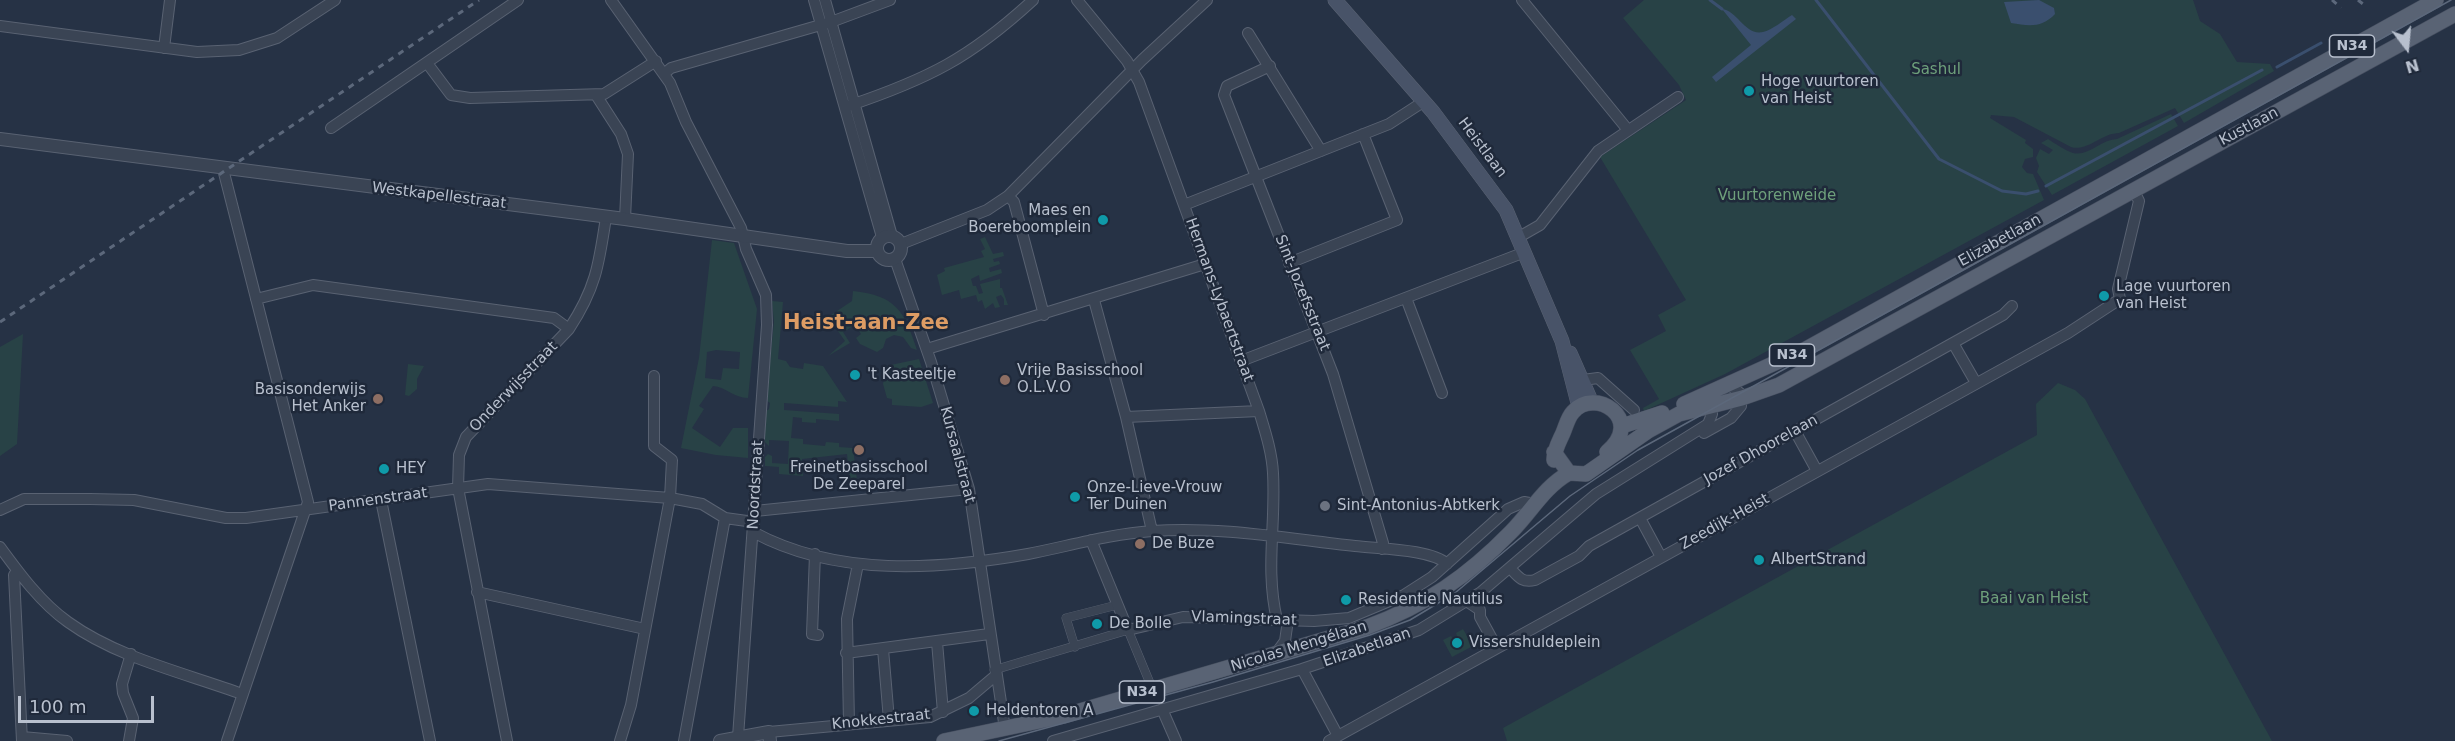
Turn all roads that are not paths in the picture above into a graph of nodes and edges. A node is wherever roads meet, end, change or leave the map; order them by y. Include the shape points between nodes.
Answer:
1 (170, 0) edge
2 (334, 0) edge
3 (518, 0) edge
4 (611, 0) edge
5 (814, 0) edge
6 (825, 0) edge
7 (890, 0) edge
8 (1033, 0) edge
9 (1077, 0) edge
10 (1207, 0) edge
11 (1335, 0) edge
12 (1522, 0) edge
13 (2436, 0) edge
14 (2455, 14) edge
15 (826, 24) junction
16 (0, 26) edge
17 (1248, 33) dead end
18 (164, 48) junction
19 (656, 60) junction
20 (427, 63) junction
21 (1270, 66) junction
22 (1133, 70) junction
23 (665, 73) junction
24 (2270, 92) joint
25 (596, 95) junction
26 (1678, 97) dead end
27 (1424, 102) junction
28 (850, 106) junction
29 (331, 128) dead end
30 (1628, 130) junction
31 (1363, 134) junction
32 (0, 140) edge
33 (1321, 151) junction
34 (223, 169) junction
35 (1257, 176) junction
36 (2134, 191) junction
37 (1008, 196) junction
38 (1184, 205) junction
39 (606, 217) junction
40 (625, 219) junction
41 (744, 237) junction
42 (1519, 237) junction
43 (891, 239) junction
44 (2044, 240) joint
45 (877, 250) junction
46 (1525, 252) junction
47 (895, 259) junction
48 (1289, 263) junction
49 (1205, 264) junction
50 (1406, 298) junction
51 (256, 299) junction
52 (1094, 300) junction
53 (2012, 306) dead end
54 (1044, 315) junction
55 (569, 329) junction
56 (1318, 333) junction
57 (1562, 341) junction
58 (1953, 343) junction
59 (927, 349) junction
60 (1241, 361) junction
61 (654, 376) dead end
62 (1583, 380) junction
63 (1976, 383) junction
64 (1728, 384) junction
65 (1442, 393) dead end
66 (1742, 398) junction
67 (1585, 405) junction
68 (1705, 406) junction
69 (1634, 410) dead end
70 (1259, 411) junction
71 (1126, 417) junction
72 (1622, 426) junction
73 (1795, 431) junction
74 (1554, 452) junction
75 (1601, 465) junction
76 (1637, 468) junction
77 (1817, 471) junction
78 (1569, 473) junction
79 (1550, 486) junction
80 (458, 488) junction
81 (969, 489) junction
82 (670, 498) junction
83 (381, 500) junction
84 (1535, 504) junction
85 (0, 510) edge
86 (307, 510) junction
87 (725, 518) junction
88 (1640, 518) junction
89 (754, 522) junction
90 (1152, 531) junction
91 (1271, 537) junction
92 (1091, 540) junction
93 (0, 547) edge
94 (1382, 549) junction
95 (815, 554) junction
96 (1661, 557) junction
97 (979, 562) junction
98 (858, 564) junction
99 (1448, 564) junction
100 (1511, 569) junction
101 (17, 571) junction
102 (477, 592) junction
103 (1468, 602) junction
104 (1117, 605) junction
105 (1277, 620) junction
106 (1288, 620) junction
107 (645, 629) junction
108 (1128, 630) junction
109 (989, 634) junction
110 (818, 635) dead end
111 (936, 642) junction
112 (1075, 647) junction
113 (883, 648) junction
114 (1497, 648) junction
115 (1277, 652) junction
116 (846, 653) junction
117 (131, 654) junction
118 (1302, 669) junction
119 (995, 673) junction
120 (1152, 688) junction
121 (242, 694) junction
122 (1162, 709) junction
123 (943, 712) junction
124 (889, 720) junction
125 (849, 724) junction
126 (1005, 729) junction
127 (738, 737) junction
128 (769, 737) edge
129 (1333, 738) edge
130 (22, 739) edge
131 (67, 741) edge
132 (129, 741) edge
133 (227, 741) edge
134 (430, 741) edge
135 (507, 741) edge
136 (620, 741) edge
137 (684, 741) edge
138 (720, 741) edge
139 (944, 741) edge
140 (1053, 741) edge
141 (1176, 741) edge

1 - 18 street
2 - 18 street via 295,28 263,44 215,52
3 - 20 street
4 - 19 street, Noordstraat
5 - 15 street
6 - 15 street
7 - 15 street
8 - 28 street via 990,38 952,64
9 - 22 street, Hermans-Lybaertstraat
10 - 22 street
11 - 27 main road, Heistlaan
12 - 30 street
13 - 24 main road, Kustlaan / N34
14 - 36 main road, Kustlaan / N34
15 - 23 street via 671,68
15 - 28 street
16 - 18 street
17 - 21 street
19 - 23 street, Noordstraat
19 - 25 street via 604,94
20 - 25 street via 446,90 459,97
20 - 29 street
21 - 33 street
21 - 35 street, Sint-Jozefsstraat via 1227,87 1224,95
22 - 37 street
22 - 38 street, Hermans-Lybaertstraat
23 - 41 street, Noordstraat
24 - 64 main road, Elizabetlaan / N34 via 1806,349
25 - 40 street via 621,134 628,154
26 - 30 street
27 - 31 street
27 - 42 main road, Heistlaan via 1498,197
28 - 43 street
30 - 42 street via 1591,158 1540,225
31 - 33 street
31 - 48 street via 1397,220
32 - 34 street, Westkapellestraat
33 - 35 street
34 - 39 street, Westkapellestraat
34 - 51 street
35 - 38 street
35 - 48 street, Sint-Jozefsstraat
36 - 44 main road, Kustlaan / N34
36 - 63 street, Zeedijk-Heist via 2139,201 2118,289 2120,299 2068,333
37 - 43 street via 987,210
37 - 54 street via 1014,202
38 - 49 street, Hermans-Lybaertstraat
39 - 40 street, Westkapellestraat
39 - 55 street, Onderwijsstraat via 598,271 583,308
40 - 41 street, Westkapellestraat
41 - 45 street, Westkapellestraat via 847,251
41 - 89 street, Noordstraat via 766,295
42 - 46 main road, Heistlaan
43 - 45 street
43 - 47 street via 899,255
44 - 66 main road, Elizabetlaan / N34 via 1779,385
45 - 47 street via 884,259
46 - 50 street
46 - 57 main road, Heistlaan
47 - 59 street, Kursaalstraat
48 - 56 street, Sint-Jozefsstraat
49 - 52 street
49 - 60 street, Hermans-Lybaertstraat
50 - 56 street
50 - 65 street
51 - 55 street via 313,285 554,318
51 - 86 street
52 - 54 street
52 - 71 street
53 - 58 street, Jozef Dhoorelaan
54 - 59 street
55 - 80 street, Onderwijsstraat via 466,436 459,455
56 - 60 street
56 - 94 street, Sint-Jozefsstraat
57 - 62 main road, Heistlaan
57 - 67 main road, Heistlaan
58 - 63 street
58 - 73 street, Jozef Dhoorelaan
59 - 81 street, Kursaalstraat
60 - 70 street, Hermans-Lybaertstraat
61 - 82 street via 654,446 672,460
62 - 67 main road, Heistlaan
62 - 69 street via 1598,378
63 - 77 street, Zeedijk-Heist
64 - 66 street
64 - 72 main road, Elizabetlaan / N34 via 1643,421
66 - 68 main road, Elizabetlaan / N34
66 - 76 street, Elizabetlaan via 1739,411 1731,418
67 - 72 main road via 1615,411
67 - 74 main road via 1573,412
68 - 75 main road, Elizabetlaan / N34 via 1665,420
68 - 76 street, Elizabetlaan via 1712,414 1708,424
70 - 71 street
70 - 91 street, Hermans-Lybaertstraat via 1273,474
71 - 90 street
72 - 75 main road via 1619,442 1602,457
73 - 77 street
73 - 88 street, Jozef Dhoorelaan
74 - 78 main road
74 - 79 main road via 1555,472
75 - 78 main road, N34 via 1580,476
76 - 100 street, Elizabetlaan via 1578,508
77 - 96 street, Zeedijk-Heist
78 - 79 main road, Nicolas Mengélaan / N34
79 - 84 main road, Nicolas Mengélaan / N34
80 - 82 street, Pannenstraat via 488,484
80 - 83 street, Pannenstraat
80 - 102 street, Onderwijsstraat
81 - 89 street
81 - 97 street, Kursaalstraat
82 - 87 street, Pannenstraat via 702,504
82 - 107 street
83 - 86 street, Pannenstraat
83 - 134 street
84 - 99 street, Vlamingstraat via 1524,502 1502,513
84 - 115 main road, Nicolas Mengélaan / N34 via 1494,549 1433,598 1367,627
85 - 86 street, Pannenstraat via 24,498 134,500 226,518
86 - 121 street
87 - 89 street, Pannenstraat
87 - 137 street
88 - 96 street
88 - 100 street, Jozef Dhoorelaan via 1535,580 1519,579
89 - 95 street, Pannenstraat via 772,543
89 - 127 street, Noordstraat
90 - 91 street, Pannenstraat via 1196,530
90 - 92 street, Pannenstraat
91 - 94 street, Pannenstraat
91 - 105 street, Hermans-Lybaertstraat via 1269,579
92 - 97 street, Pannenstraat
92 - 104 street
93 - 101 street
94 - 99 street, Pannenstraat via 1440,557
95 - 98 street, Pannenstraat
95 - 110 street via 812,634
96 - 114 street, Zeedijk-Heist
97 - 98 street, Pannenstraat via 938,567
97 - 109 street, Kursaalstraat
98 - 116 street via 847,619
99 - 106 street, Vlamingstraat via 1404,596 1371,611 1331,621
100 - 103 street, Elizabetlaan
101 - 117 street via 66,621 98,641
101 - 130 street via 14,575
102 - 107 street
102 - 135 street, Onderwijsstraat
103 - 114 street via 1480,610
103 - 118 street, Elizabetlaan via 1404,636
104 - 108 street
104 - 112 street via 1066,618
105 - 106 street, Vlamingstraat
105 - 108 street, Vlamingstraat via 1183,617
106 - 115 street via 1286,641
107 - 136 street
108 - 112 street, Vlamingstraat
108 - 120 street
109 - 111 street
109 - 119 street, Kursaalstraat
111 - 113 street
111 - 123 street
112 - 119 street, Vlamingstraat
113 - 116 street
113 - 124 street
114 - 129 street, Zeedijk-Heist
115 - 120 main road, Nicolas Mengélaan / N34
116 - 125 street
117 - 121 street
117 - 132 street via 122,684 132,718
118 - 122 street, Elizabetlaan
118 - 129 street
119 - 123 street, Knokkestraat via 969,698
119 - 126 street, Kursaalstraat
120 - 126 main road, Nicolas Mengélaan / N34 via 1063,716
121 - 133 street
122 - 140 street, Elizabetlaan
122 - 141 street
123 - 124 street, Knokkestraat via 923,718
124 - 125 street, Knokkestraat
125 - 128 street, Knokkestraat
126 - 139 main road, N34
127 - 128 street, Knokkestraat
127 - 138 street, Knokkestraat
130 - 131 street

